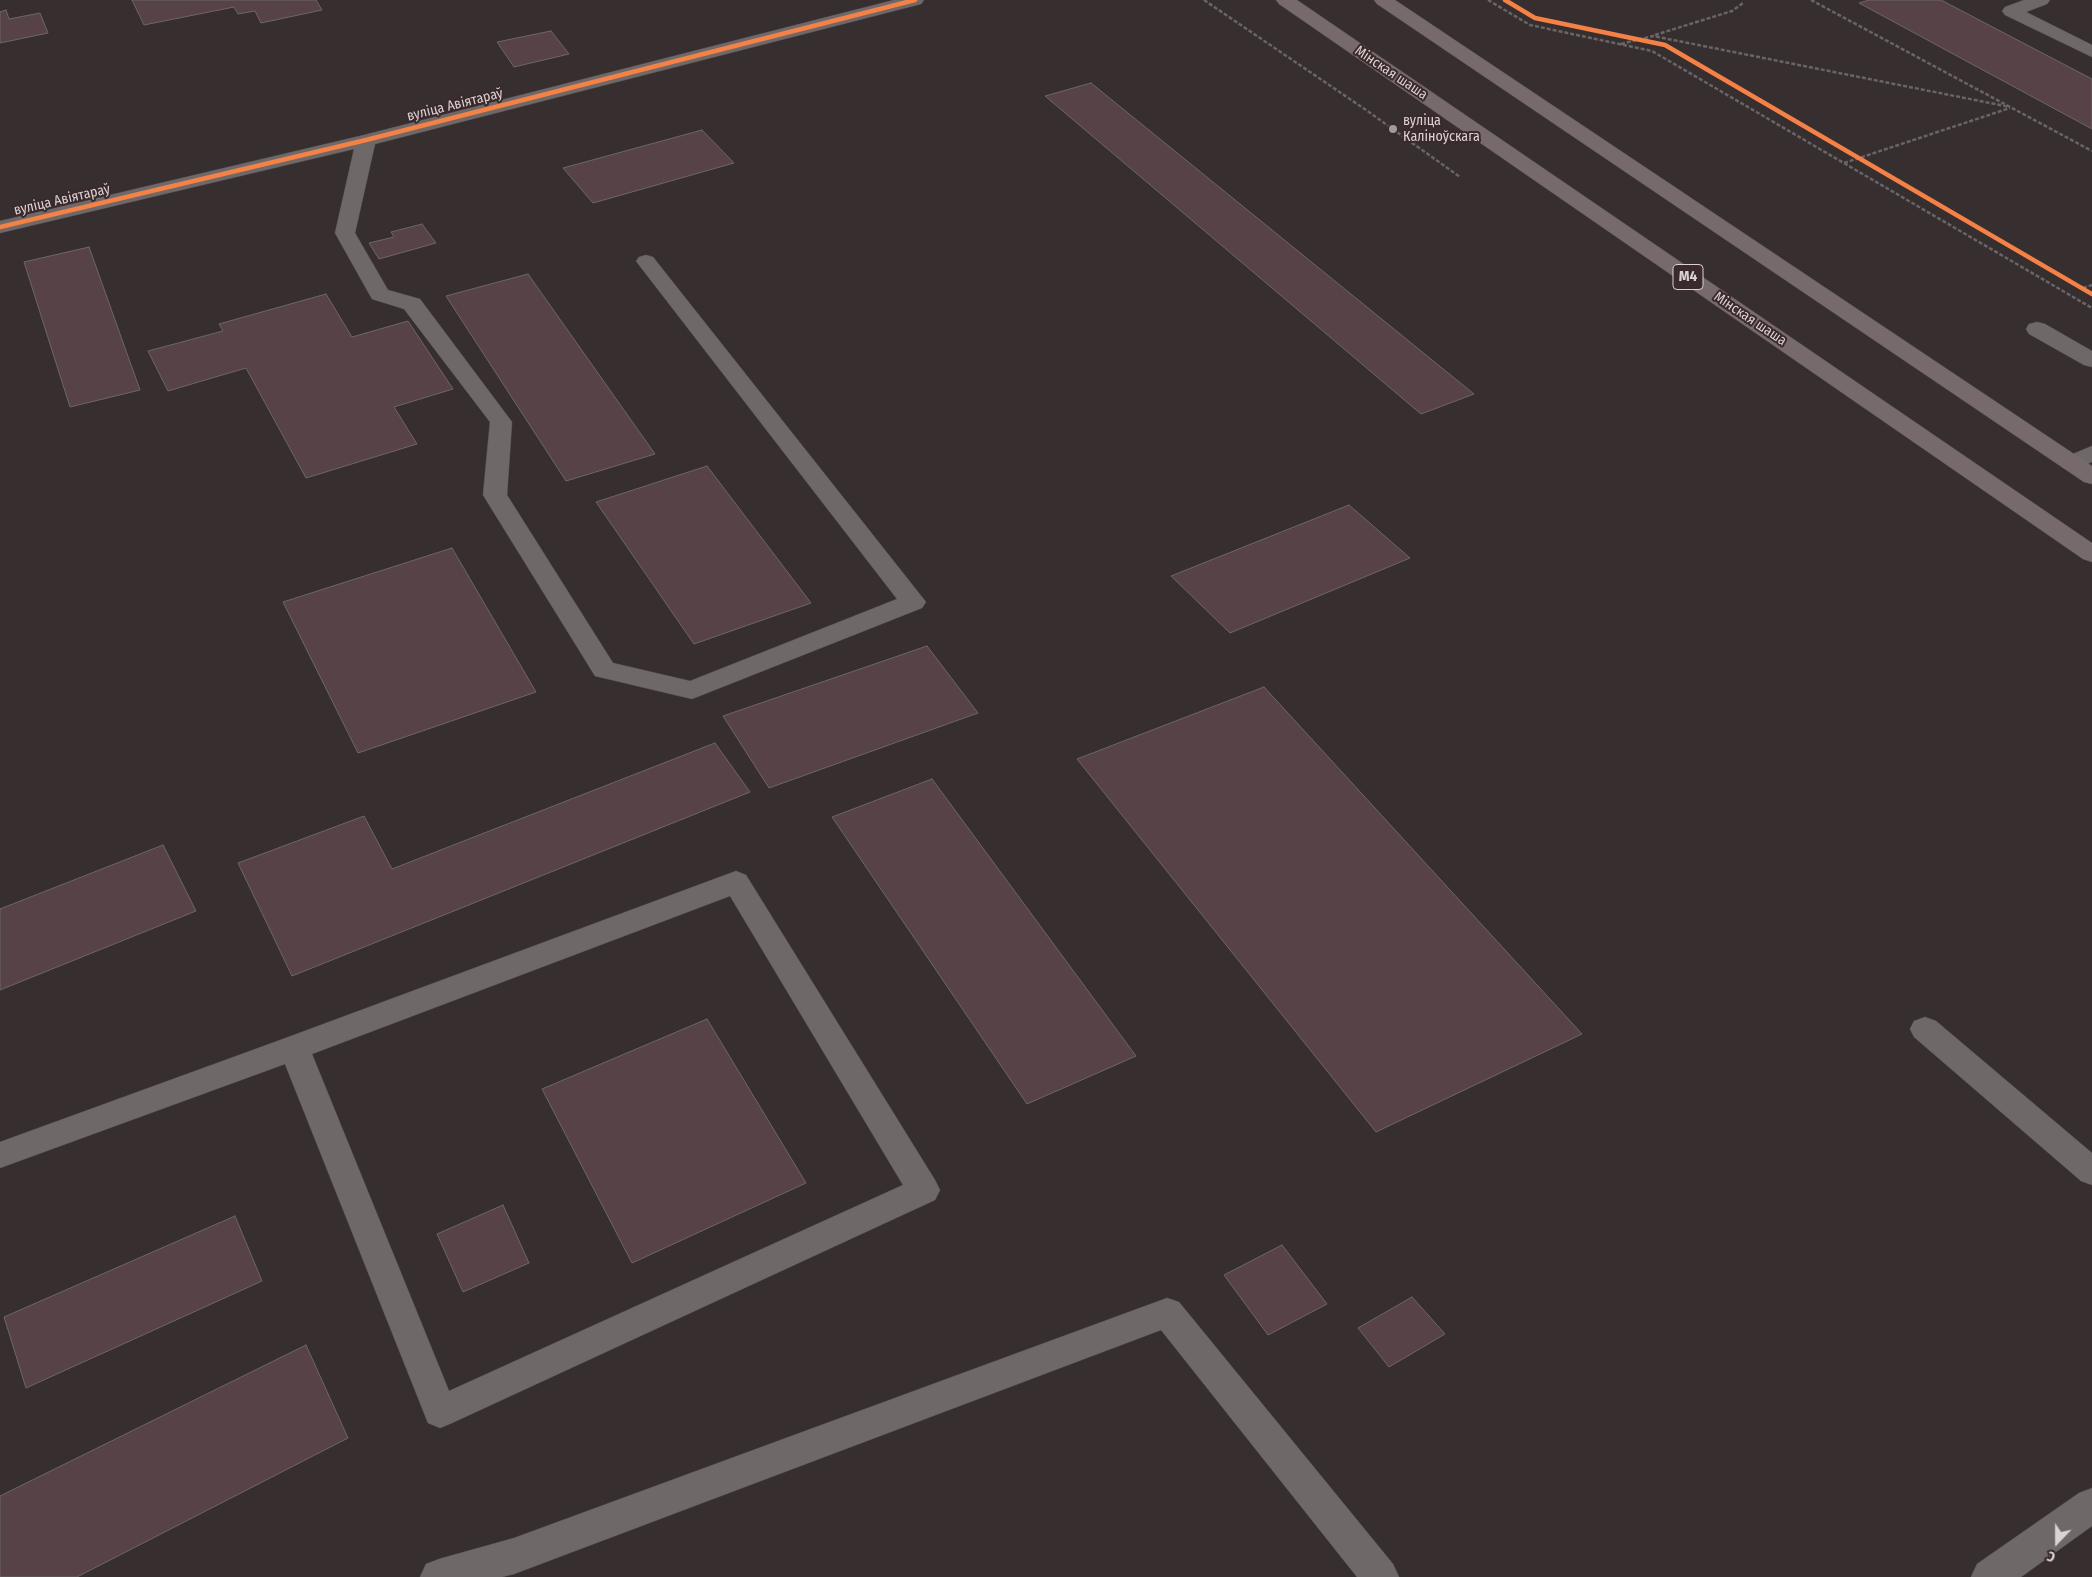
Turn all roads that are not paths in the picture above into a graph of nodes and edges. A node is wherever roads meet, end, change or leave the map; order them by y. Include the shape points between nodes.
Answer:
1 (915, 0) edge
2 (1284, 0) edge
3 (1384, 0) edge
4 (2041, 0) edge
5 (2092, 52) edge
6 (366, 140) junction
7 (0, 227) edge
8 (646, 262) dead end
9 (2037, 329) dead end
10 (2092, 360) edge
11 (2092, 453) edge
12 (2071, 463) junction
13 (2092, 477) edge
14 (2092, 554) edge
15 (1925, 1029) dead end
16 (294, 1048) junction
17 (0, 1155) edge
18 (2092, 1172) edge
19 (2092, 1505) edge
20 (438, 1577) edge
21 (1380, 1577) edge
22 (1990, 1577) edge

1 - 6 street, вуліца Авіятараў
2 - 14 main road, Мінская шаша / М4
3 - 12 main road
4 - 5 street via 2011,11
6 - 7 street, вуліца Авіятараў
6 - 8 street via 345,233 380,294 412,304 501,422 495,495 604,670 692,690 913,602
9 - 10 street
11 - 12 street
12 - 13 main road
15 - 18 street
16 - 16 street via 736,882 924,1190 440,1412
16 - 17 street
19 - 22 street
20 - 21 street via 514,1556 1168,1313

